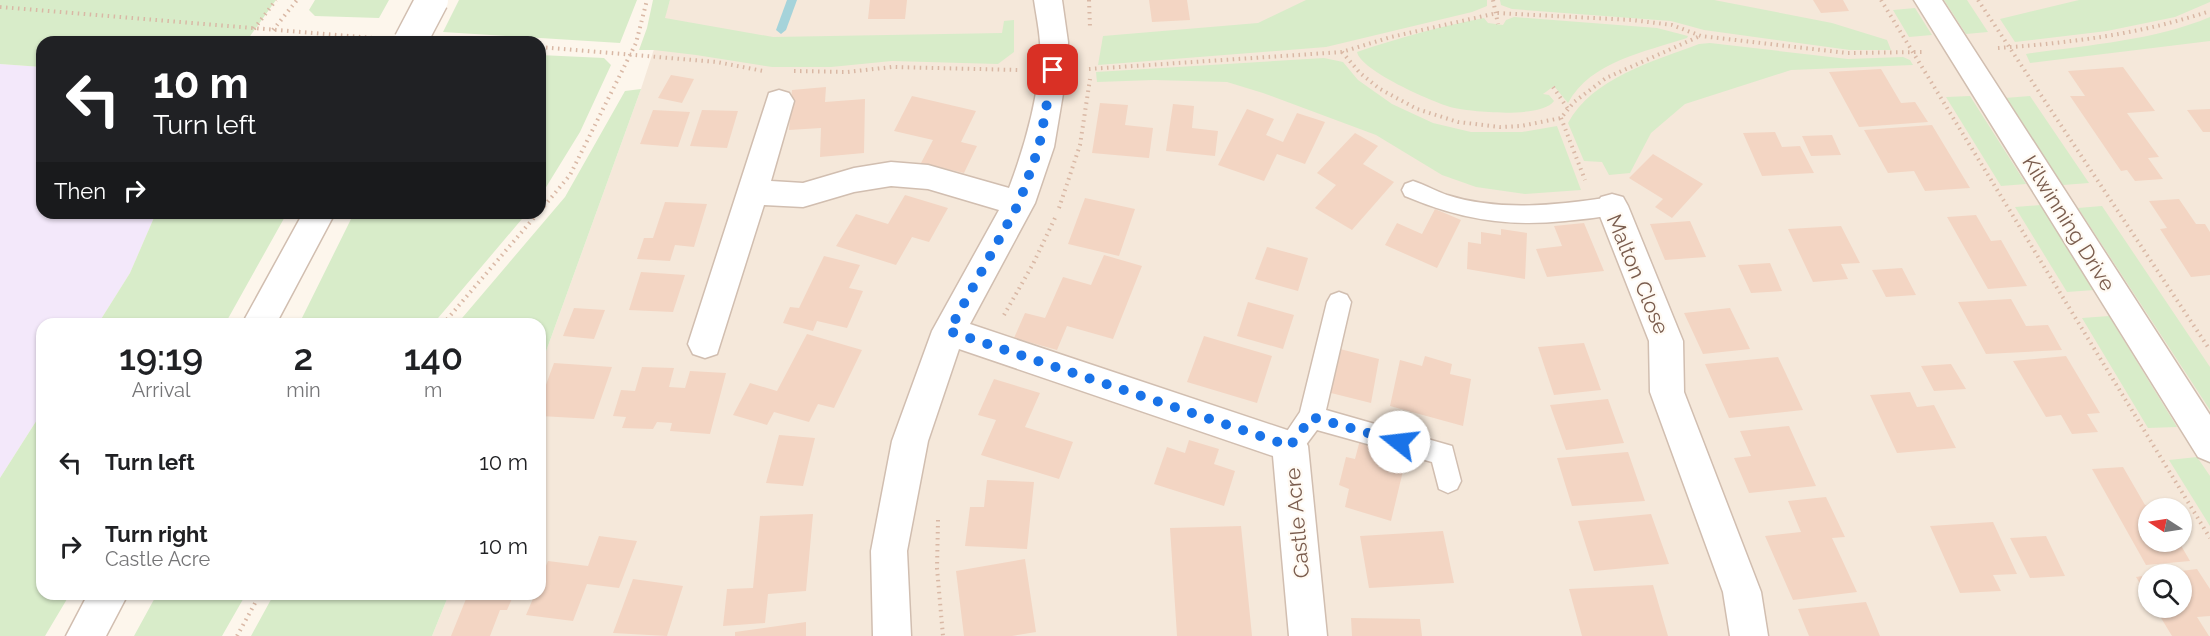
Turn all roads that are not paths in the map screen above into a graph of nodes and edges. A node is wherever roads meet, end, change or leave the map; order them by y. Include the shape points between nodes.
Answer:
1 (432, 0) edge
2 (1048, 0) edge
3 (1928, 0) edge
4 (400, 36) edge
5 (779, 101) dead end
6 (1413, 190) dead end
7 (752, 192) junction
8 (1019, 203) junction
9 (1604, 207) joint
10 (316, 219) edge
11 (1339, 302) dead end
12 (262, 318) edge
13 (949, 331) junction
14 (705, 344) dead end
15 (1312, 417) junction
16 (1290, 446) junction
17 (2210, 446) edge
18 (1448, 481) dead end
19 (106, 600) edge
20 (85, 636) edge
21 (892, 636) edge
22 (1308, 636) edge
23 (1749, 636) edge

1 - 4 street, bridge
2 - 8 street via 1054,42 1049,94 1039,147
3 - 17 street, Kilwinning Drive
5 - 7 street
6 - 9 lane, Malton Close via 1452,205 1498,214 1551,214
7 - 8 street via 803,195 891,174 928,177
7 - 14 street
8 - 13 street
9 - 23 street, Malton Close via 1665,341 1667,392 1742,592
10 - 12 street
11 - 15 lane
13 - 16 street, Castle Acre
13 - 21 street via 910,441 888,551
15 - 16 lane
15 - 18 lane via 1443,454
16 - 22 street, Castle Acre
19 - 20 street

